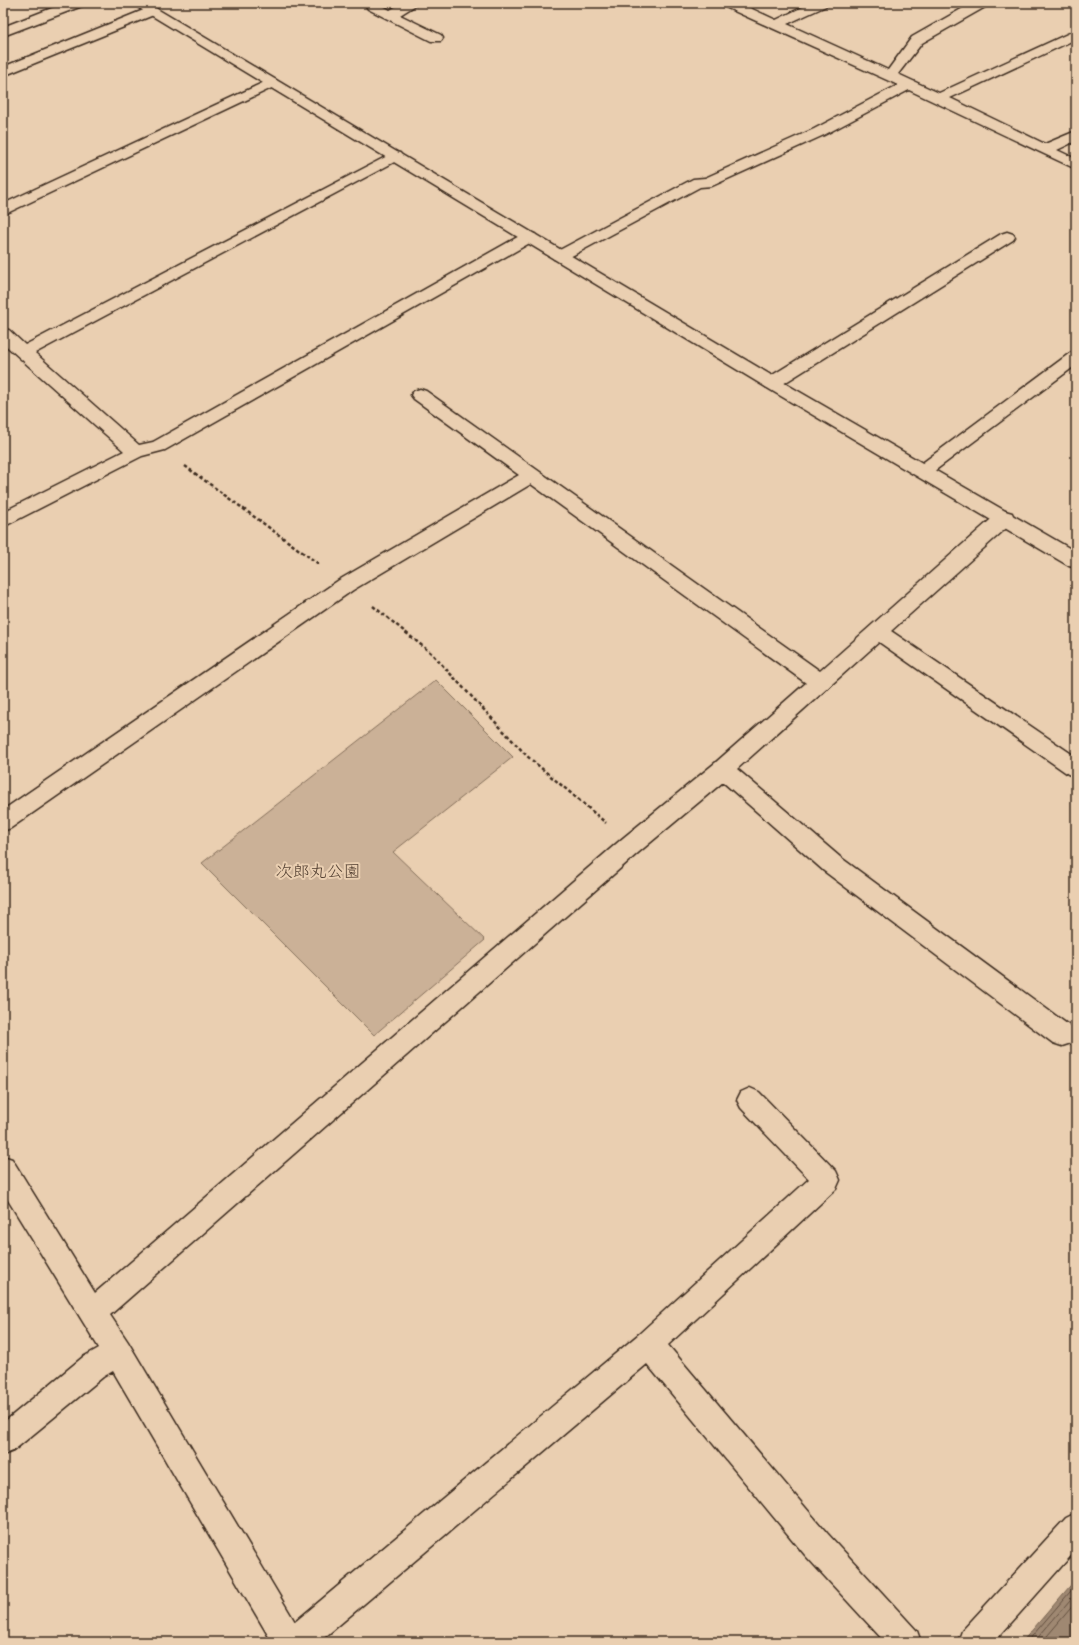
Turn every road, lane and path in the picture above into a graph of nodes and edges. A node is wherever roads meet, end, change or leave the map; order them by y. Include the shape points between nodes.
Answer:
1 (77, 3) edge
2 (138, 3) edge
3 (412, 3) edge
4 (728, 3) edge
5 (821, 3) edge
6 (982, 3) edge
7 (373, 6) dead end
8 (152, 11) junction
9 (390, 15) junction
10 (777, 24) junction
11 (3, 32) edge
12 (1076, 34) edge
13 (436, 38) dead end
14 (3, 72) edge
15 (890, 76) junction
16 (271, 83) junction
17 (908, 85) junction
18 (939, 98) junction
19 (1076, 135) edge
20 (1045, 150) junction
21 (395, 156) junction
22 (1076, 165) edge
23 (3, 210) edge
24 (529, 237) junction
25 (1007, 237) dead end
26 (560, 256) junction
27 (3, 334) edge
28 (25, 352) junction
29 (1076, 357) edge
30 (772, 383) junction
31 (420, 395) dead end
32 (159, 446) junction
33 (136, 452) junction
34 (922, 471) junction
35 (532, 475) junction
36 (1005, 518) junction
37 (3, 520) edge
38 (1076, 561) edge
39 (346, 585) junction
40 (877, 631) junction
41 (819, 682) junction
42 (1076, 768) edge
43 (722, 769) junction
44 (3, 822) edge
45 (631, 845) junction
46 (1062, 1035) dead end
47 (750, 1100) dead end
48 (3, 1168) edge
49 (92, 1313) junction
50 (649, 1344) junction
51 (118, 1352) junction
52 (3, 1441) edge
53 (1076, 1528) edge
54 (289, 1642) edge
55 (295, 1642) edge
56 (906, 1642) edge
57 (974, 1642) edge

1 - 11 street
2 - 8 street
3 - 9 street
4 - 10 street
5 - 10 street
6 - 15 street via 917,40
7 - 9 street
8 - 14 street
8 - 16 street
9 - 13 street
10 - 15 street
12 - 18 street
15 - 17 street
16 - 21 street
16 - 23 street
17 - 18 street
17 - 26 street via 819,132 706,184 698,182
18 - 20 street
19 - 20 street
20 - 22 street
21 - 24 street
21 - 28 street
24 - 26 street
24 - 32 street
25 - 30 street
26 - 30 street
27 - 28 street
28 - 33 street
29 - 34 street
30 - 34 street
31 - 35 street
32 - 33 street
32 - 39 path
33 - 37 street
34 - 36 street
35 - 39 street
35 - 41 street
36 - 38 street
36 - 40 street
39 - 44 street
39 - 45 path via 431,653 527,756
40 - 41 street
40 - 42 street
41 - 43 street
43 - 45 street
43 - 46 street via 832,864
45 - 49 street
47 - 50 street via 827,1180
48 - 49 street
49 - 51 street
50 - 55 street
50 - 56 street via 816,1544
51 - 52 street via 93,1367
51 - 54 street
53 - 57 street

